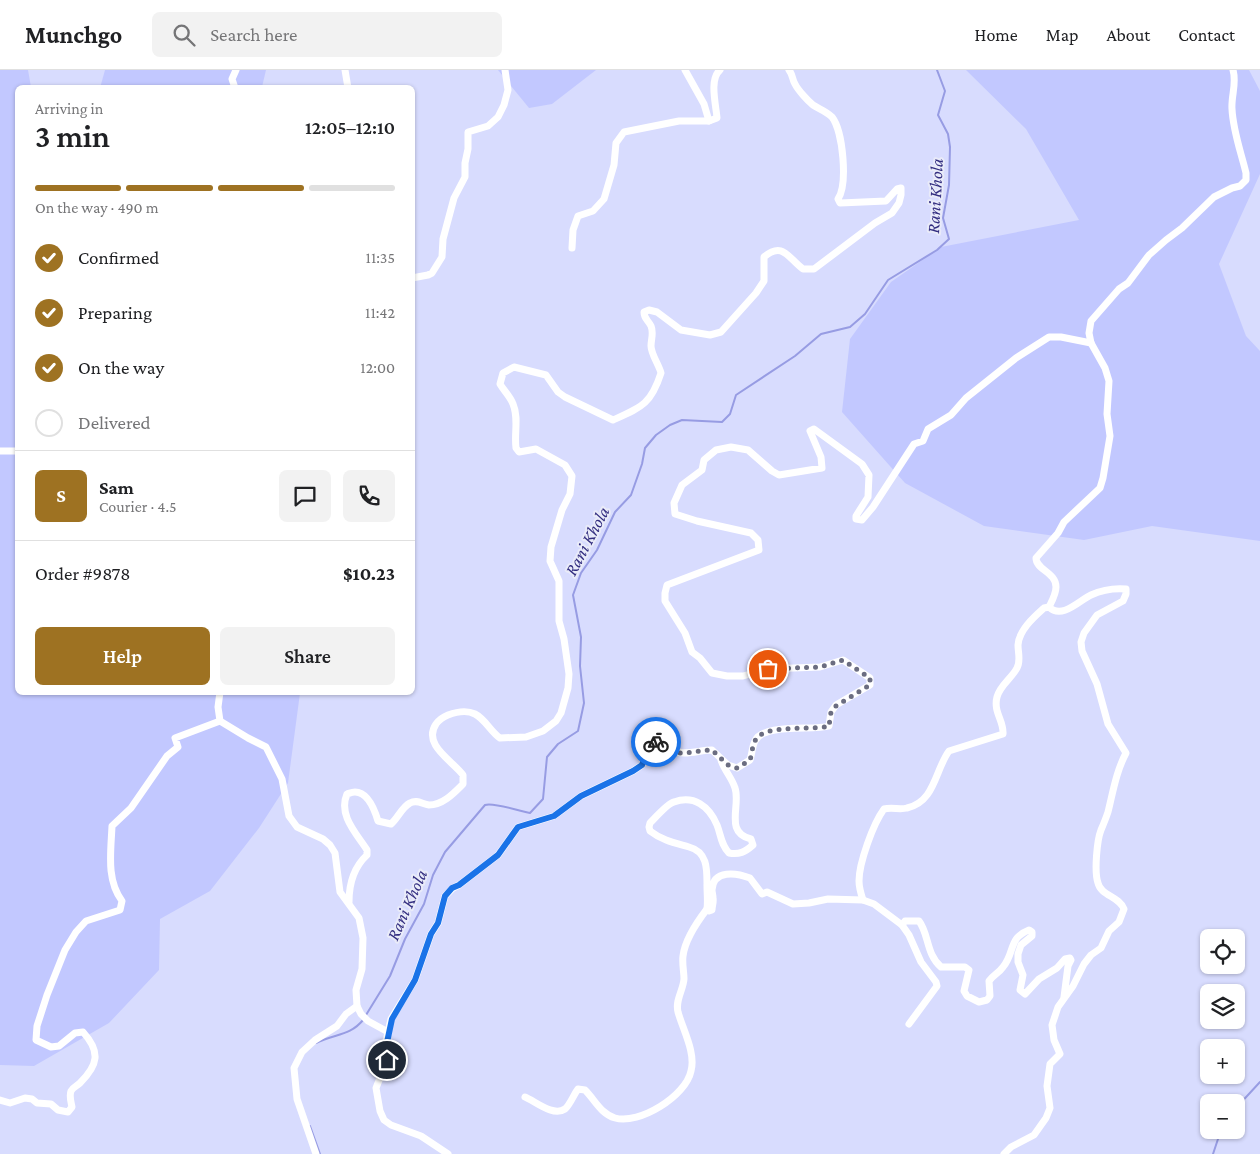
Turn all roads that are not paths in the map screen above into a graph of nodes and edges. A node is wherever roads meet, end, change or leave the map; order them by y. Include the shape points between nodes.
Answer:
1 (236, 70) edge
2 (345, 70) edge
3 (505, 70) edge
4 (685, 70) edge
5 (720, 70) edge
6 (789, 70) edge
7 (1233, 70) edge
8 (233, 85) edge
9 (348, 85) edge
10 (709, 121) junction
11 (572, 248) dead end
12 (415, 277) edge
13 (1091, 343) junction
14 (0, 451) edge
15 (15, 451) edge
16 (1050, 607) junction
17 (220, 695) edge
18 (220, 721) junction
19 (721, 759) junction
20 (863, 900) junction
21 (350, 902) junction
22 (707, 909) junction
23 (902, 925) junction
24 (1064, 998) junction
25 (357, 1006) junction
26 (909, 1024) dead end
27 (388, 1032) junction
28 (525, 1097) dead end
29 (0, 1100) edge
30 (316, 1154) edge
31 (448, 1154) edge
32 (1004, 1154) edge

1 - 8 street
2 - 9 street
3 - 12 street via 508,90 498,117 488,126 468,132 465,177 454,198 442,257 432,273
4 - 10 street via 704,104
5 - 10 street via 714,86 717,118
6 - 21 street via 803,94 813,105 825,111 837,126 844,166 840,203 886,201 900,188 899,203 892,213 814,269 803,269 782,250 769,252 764,257 764,281 722,332 710,334 681,330 657,312 644,312 653,338 652,352 662,373 648,401 613,420 565,397 546,374 514,367 503,373 500,384 514,405 516,448 519,452 536,449 546,453 565,466 572,476 570,494 562,510 550,561 560,587 559,621 569,674 561,713 556,721 538,734 500,738 476,714 466,711 438,721 432,735 435,745 463,775 463,784 443,801 428,805 414,801 407,804 392,824 378,821 372,805 363,794 347,794 343,804 346,815 367,850 353,878
7 - 13 street via 1235,132 1246,180 1214,197 1149,255 1092,321
10 - 11 street via 679,121 624,132 616,143 614,165 604,199 594,211 578,216
13 - 16 street via 1108,375 1109,445 1100,488 1064,522 1036,558 1039,566 1055,580
13 - 19 street via 1049,337 1016,358 966,398 951,415 928,429 923,441 914,444 862,520 856,516 868,497 870,475 862,464 814,429 810,431 822,468 779,475 748,450 731,446 716,450 704,460 702,470 682,485 674,503 675,514 751,533 758,540 759,550 667,585 665,601 685,633 692,652 712,673 727,676 743,676 768,669 820,667 843,660 870,678 870,685 836,706 831,712 829,726 760,735 750,760 737,768
14 - 15 street
16 - 20 street via 1044,608 1024,630 1018,646 1017,669 997,698 996,714 1004,728 1003,734 949,751 933,787 919,804 884,809 881,813 861,865 859,881
16 - 24 street via 1056,612 1061,611 1093,594 1108,589 1126,589 1123,601 1097,615 1081,642 1108,724 1126,754 1099,839 1097,872 1100,888 1119,901 1124,909 1101,948 1084,964 1074,986
17 - 18 street
18 - 21 street via 266,747 282,779 289,816 297,827 330,845 335,854 340,892
18 - 29 street via 175,738 178,747 167,756 131,808 112,826 112,877 115,892 122,901 120,910 86,921 76,932 65,950 37,1026 36,1040 51,1047 59,1046 75,1033 83,1032 91,1041 96,1057 94,1066 72,1089 72,1107 68,1112 32,1099 10,1103
19 - 22 street via 735,786 736,827 744,838 751,839 753,845 745,851 729,853 710,811 700,802 690,800 672,802 649,827 656,836 691,847 700,854 707,869
19 - 27 street via 712,750 679,752 650,741 644,744 642,765 633,771 581,796 554,816 518,827 498,855 445,896 415,980
20 - 22 street via 828,899 793,904 767,892 762,894 750,878 730,873 720,875 716,880 712,889 712,910
20 - 23 street via 874,904
21 - 25 street via 359,918 363,938
22 - 28 street via 688,939 683,955 684,980 677,1010 692,1061 691,1072 681,1091 662,1105 626,1120 608,1115 586,1090 578,1088 567,1108 560,1110 547,1109
23 - 24 street via 909,920 919,921 931,952 941,967 969,970 964,991 980,1002 990,996 989,981 1009,960 1010,951 1020,934 1029,930 1032,936 1021,945 1018,954 1023,975 1020,990 1025,994 1039,979 1070,958
23 - 26 street via 937,986
24 - 32 street via 1052,1025 1060,1054 1050,1064 1047,1086 1050,1108 1034,1135
25 - 27 street via 368,1022
25 - 30 street via 337,1026 302,1052 294,1068 297,1099
27 - 31 street via 387,1060 376,1088 384,1120 421,1136

